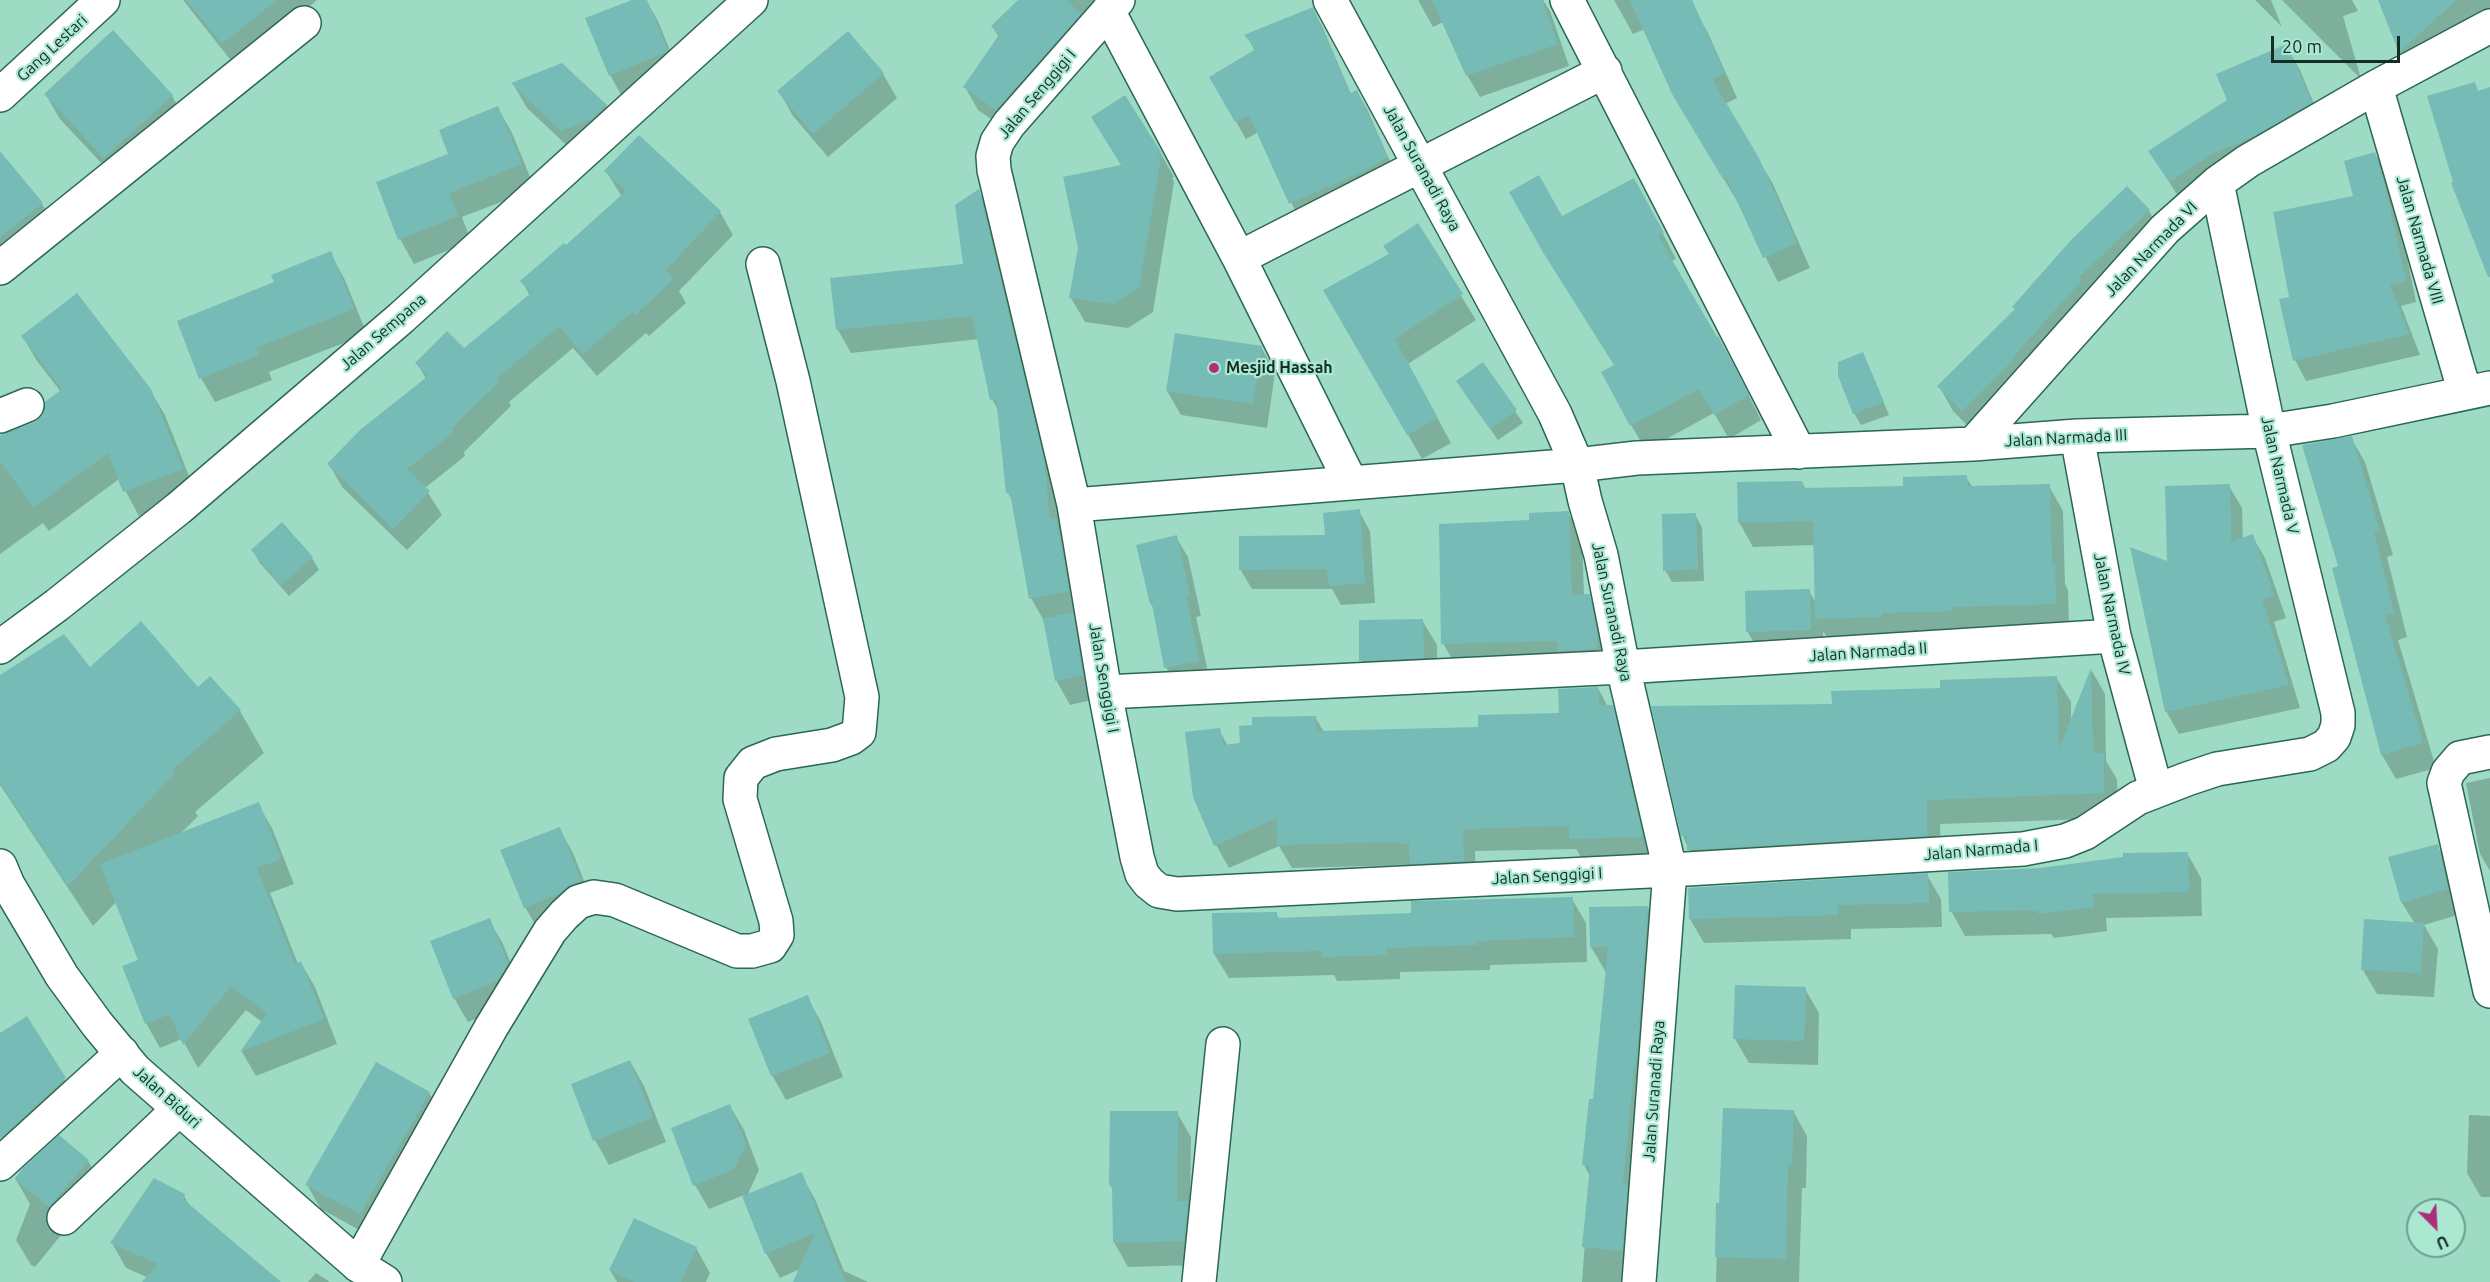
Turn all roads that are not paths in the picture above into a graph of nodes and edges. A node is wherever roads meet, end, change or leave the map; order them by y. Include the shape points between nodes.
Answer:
1 (103, 0) edge
2 (751, 0) edge
3 (1330, 0) edge
4 (1567, 0) edge
5 (1113, 5) edge
6 (304, 23) dead end
7 (2490, 26) edge
8 (1605, 71) junction
9 (2376, 87) junction
10 (0, 95) edge
11 (1422, 165) junction
12 (2217, 183) junction
13 (1239, 258) junction
14 (763, 264) dead end
15 (0, 268) edge
16 (2477, 390) edge
17 (2269, 431) junction
18 (2077, 436) junction
19 (1973, 444) junction
20 (1799, 452) junction
21 (1578, 465) junction
22 (1351, 483) junction
23 (1074, 505) junction
24 (2114, 636) junction
25 (0, 647) edge
26 (1623, 668) junction
27 (1106, 692) junction
28 (2490, 752) edge
29 (2310, 754) joint
30 (2156, 790) junction
31 (0, 867) edge
32 (1670, 870) junction
33 (2490, 991) edge
34 (1223, 1044) dead end
35 (122, 1053) junction
36 (179, 1108) junction
37 (0, 1164) edge
38 (64, 1218) dead end
39 (357, 1265) junction
40 (385, 1282) edge
41 (1198, 1282) edge
42 (1639, 1282) edge

1 - 10 street, Gang Lestari
2 - 25 street, Jalan Sempana via 401,318 179,508
3 - 11 street, Jalan Suranadi Raya
4 - 8 street
5 - 13 street
5 - 23 street, Jalan Senggigi I via 1009,124 993,156
6 - 15 street
7 - 9 street, Jalan Narmada VI
8 - 11 street
8 - 20 street
9 - 12 street, Jalan Narmada VI
9 - 16 street, Jalan Narmada VIII
11 - 13 street
11 - 21 street, Jalan Suranadi Raya via 1555,414
12 - 17 street, Jalan Narmada V
12 - 19 street, Jalan Narmada VI via 2165,229
13 - 22 street
14 - 39 street via 794,381 862,697 859,732 851,738 776,754 753,763 741,778 740,799 777,935 770,946 737,951 615,900 594,897 578,902 550,931 492,1026
16 - 17 street, Jalan Narmada III
17 - 18 street, Jalan Narmada III
17 - 29 street, Jalan Narmada V via 2338,713 2334,737
18 - 19 street, Jalan Narmada III
18 - 24 street, Jalan Narmada IV
19 - 20 street, Jalan Narmada III
20 - 21 street, Jalan Narmada III via 1637,458
21 - 22 street, Jalan Narmada III
21 - 26 street, Jalan Suranadi Raya
22 - 23 street, Jalan Narmada III
23 - 27 street, Jalan Senggigi I
24 - 26 street, Jalan Narmada II
24 - 30 street, Jalan Narmada IV
26 - 27 street, Jalan Narmada II
26 - 32 street, Jalan Suranadi Raya
27 - 32 street, Jalan Senggigi I via 1142,874 1159,891 1177,894
28 - 33 street via 2460,758 2444,783
29 - 30 street, Jalan Narmada I via 2217,769
30 - 32 street, Jalan Narmada I via 2085,833 2023,849
31 - 35 street, Jalan Biduri via 62,976
32 - 42 street, Jalan Suranadi Raya
34 - 41 street
35 - 36 street, Jalan Biduri via 135,1070
35 - 37 street
36 - 38 street
36 - 39 street, Jalan Biduri
39 - 40 street, Jalan Biduri

